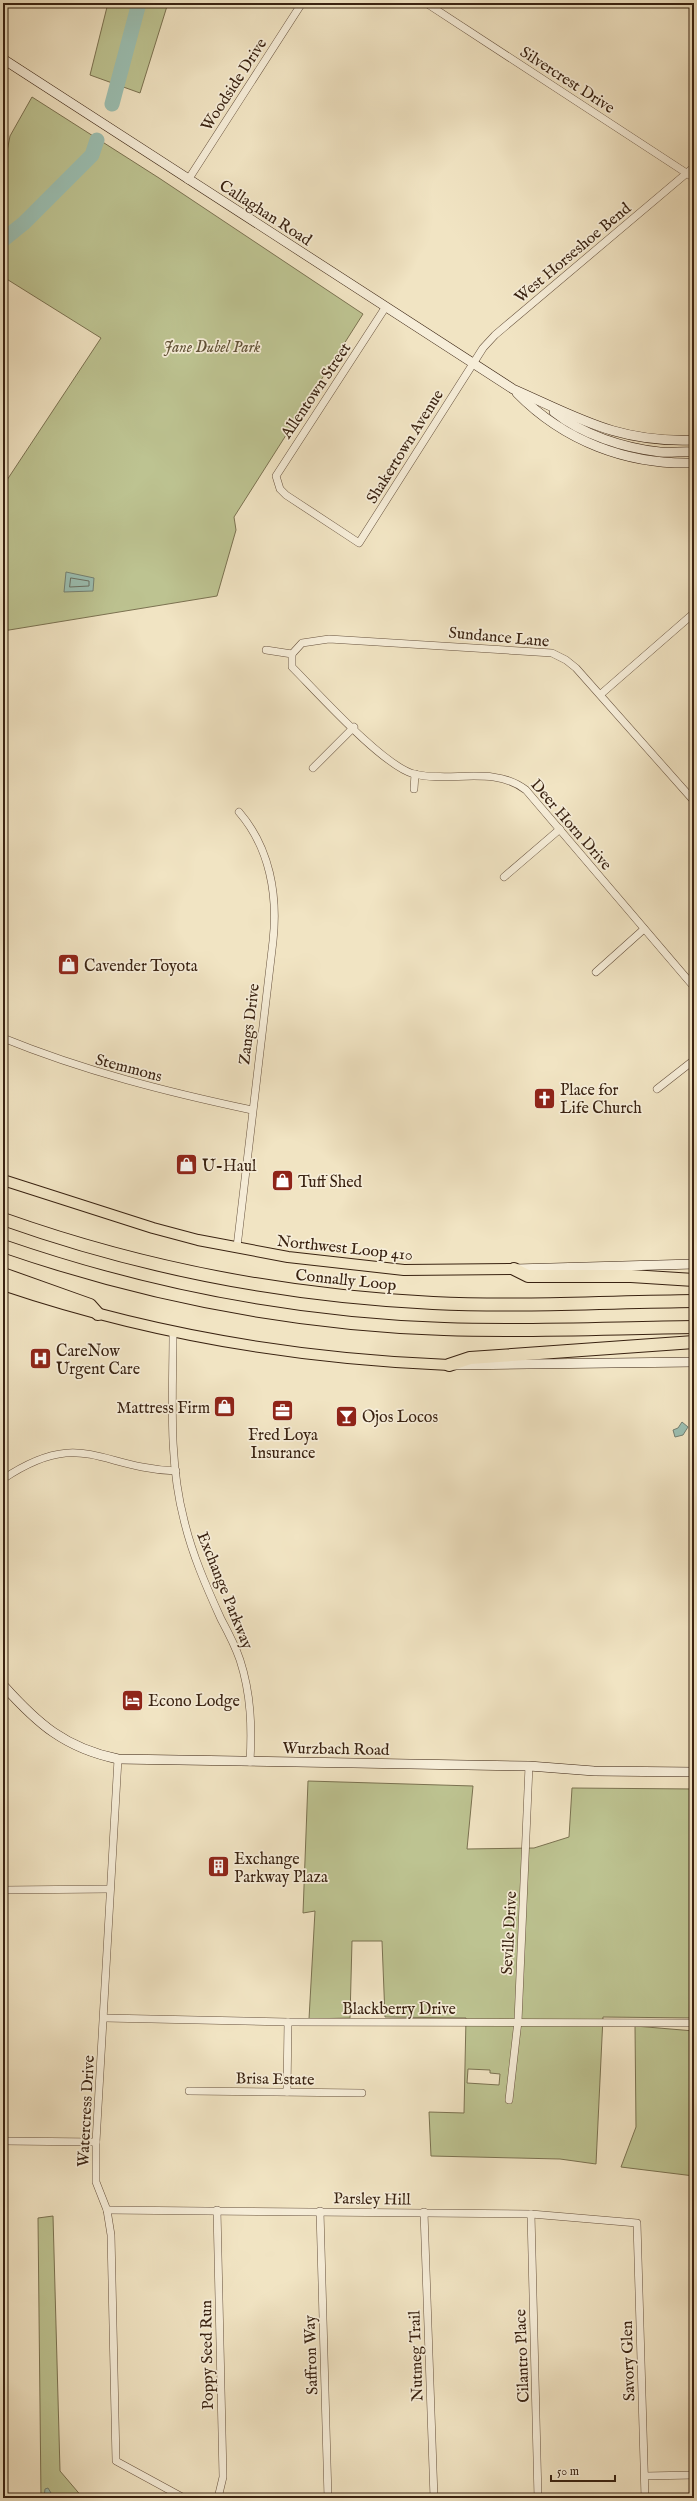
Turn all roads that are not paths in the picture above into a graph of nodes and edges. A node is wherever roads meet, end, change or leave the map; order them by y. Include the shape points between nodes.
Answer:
1 (302, 3) edge
2 (426, 3) edge
3 (3, 59) edge
4 (694, 167) edge
5 (686, 173) junction
6 (694, 178) edge
7 (188, 180) junction
8 (385, 308) junction
9 (473, 364) junction
10 (513, 389) junction
11 (539, 400) junction
12 (694, 440) edge
13 (694, 452) edge
14 (694, 464) edge
15 (359, 543) joint
16 (694, 613) edge
17 (266, 650) dead end
18 (292, 654) junction
19 (601, 694) junction
20 (354, 728) junction
21 (313, 768) dead end
22 (415, 774) junction
23 (414, 790) dead end
24 (694, 801) edge
25 (239, 812) dead end
26 (560, 829) junction
27 (504, 877) dead end
28 (644, 928) junction
29 (596, 972) dead end
30 (694, 987) edge
31 (3, 1038) edge
32 (694, 1060) edge
33 (657, 1089) dead end
34 (252, 1110) junction
35 (3, 1180) edge
36 (3, 1219) edge
37 (3, 1246) edge
38 (237, 1248) junction
39 (694, 1264) edge
40 (514, 1269) junction
41 (3, 1274) edge
42 (694, 1280) edge
43 (3, 1285) edge
44 (694, 1301) edge
45 (98, 1314) junction
46 (694, 1327) edge
47 (173, 1333) junction
48 (694, 1342) edge
49 (694, 1362) edge
50 (449, 1365) junction
51 (176, 1471) junction
52 (3, 1479) edge
53 (3, 1685) edge
54 (118, 1759) junction
55 (250, 1762) junction
56 (529, 1766) junction
57 (694, 1772) edge
58 (110, 1889) junction
59 (3, 1890) edge
60 (104, 2018) junction
61 (518, 2021) junction
62 (288, 2022) junction
63 (694, 2023) edge
64 (189, 2091) dead end
65 (287, 2092) junction
66 (362, 2093) dead end
67 (509, 2100) dead end
68 (3, 2141) edge
69 (96, 2142) junction
70 (107, 2210) junction
71 (216, 2210) junction
72 (320, 2211) junction
73 (424, 2212) junction
74 (531, 2214) junction
75 (636, 2223) joint
76 (694, 2475) edge
77 (645, 2476) junction
78 (184, 2498) edge
79 (218, 2498) edge
80 (328, 2498) edge
81 (434, 2498) edge
82 (538, 2498) edge
83 (645, 2498) edge

1 - 7 street, Woodside Drive
2 - 5 street, Silvercrest Drive
3 - 7 main road, Callaghan Road
4 - 5 street, West Horseshoe Bend
5 - 6 street, Silvercrest Drive
5 - 9 street, West Horseshoe Bend via 495,335
7 - 8 main road, Callaghan Road
8 - 9 main road, Callaghan Road
8 - 15 street, Allentown Street via 276,476 280,489 286,495
9 - 10 main road, Callaghan Road
9 - 15 street, Shakertown Avenue
10 - 11 main road, Callaghan Road
10 - 14 main road, Callaghan Road via 533,410 577,438 609,453 652,462
11 - 12 main road, Callaghan Road via 576,419 624,435 646,439
11 - 13 main road via 564,420 615,442 646,450
16 - 19 street
17 - 18 street
18 - 19 street, Sundance Lane via 302,643 329,639 542,652 566,660
18 - 20 street, Deer Horn Drive via 292,666
19 - 24 street, Sundance Lane
20 - 21 street
20 - 22 street, Deer Horn Drive via 387,760
22 - 23 street
22 - 26 street, Deer Horn Drive via 510,779 526,790
25 - 34 street, Zangs Drive via 249,824 265,855 272,880 274,902 273,941
26 - 27 street
26 - 28 street, Deer Horn Drive
28 - 29 street
28 - 30 street, Deer Horn Drive
31 - 34 street, Stemmons via 88,1070 171,1093
32 - 33 street
34 - 38 street, Zangs Drive
35 - 38 main road, Northwest Loop 410 via 121,1219
36 - 44 highway, Connally Loop via 143,1261 249,1283 319,1293 396,1301 461,1304
37 - 46 highway via 92,1274 167,1293 335,1321 467,1329
38 - 40 main road, Northwest Loop 410 via 288,1257 404,1270
39 - 40 main road, Northwest Loop 410
40 - 42 highway via 528,1276 631,1276
41 - 45 highway via 90,1305
43 - 45 main road
45 - 47 main road
47 - 50 main road via 313,1356 373,1362
47 - 51 street, Exchange Parkway
48 - 50 highway via 470,1358
49 - 50 main road
51 - 52 street via 154,1470 93,1453 70,1452 37,1459
51 - 55 street, Exchange Parkway via 183,1519 194,1555 232,1638 246,1683 252,1732
53 - 54 main road, Wurzbach Road via 46,1729 68,1743 98,1755
54 - 55 main road, Wurzbach Road
54 - 58 street, Watercress Drive
55 - 56 main road, Wurzbach Road
56 - 57 main road, Wurzbach Road via 594,1771
56 - 61 street, Seville Drive
58 - 59 street
58 - 60 street, Watercress Drive
60 - 62 street, Blackberry Drive
60 - 69 street, Watercress Drive
61 - 62 street, Blackberry Drive
61 - 63 street, Blackberry Drive
61 - 67 street, Seville Drive
62 - 65 street
64 - 65 street, Brisa Estate
65 - 66 street, Brisa Estate
68 - 69 street
69 - 70 street, Watercress Drive via 96,2182
70 - 71 street, Parsley Hill
70 - 78 street, Watercress Drive via 111,2235 116,2461
71 - 72 street, Parsley Hill
71 - 79 street, Poppy Seed Run via 223,2477
72 - 73 street, Parsley Hill
72 - 80 street, Saffron Way
73 - 74 street, Parsley Hill
73 - 81 street, Nutmeg Trail
74 - 75 street, Parsley Hill
74 - 82 street, Cilantro Place
75 - 77 street, Savory Glen
76 - 77 street
77 - 83 street, Savory Glen

